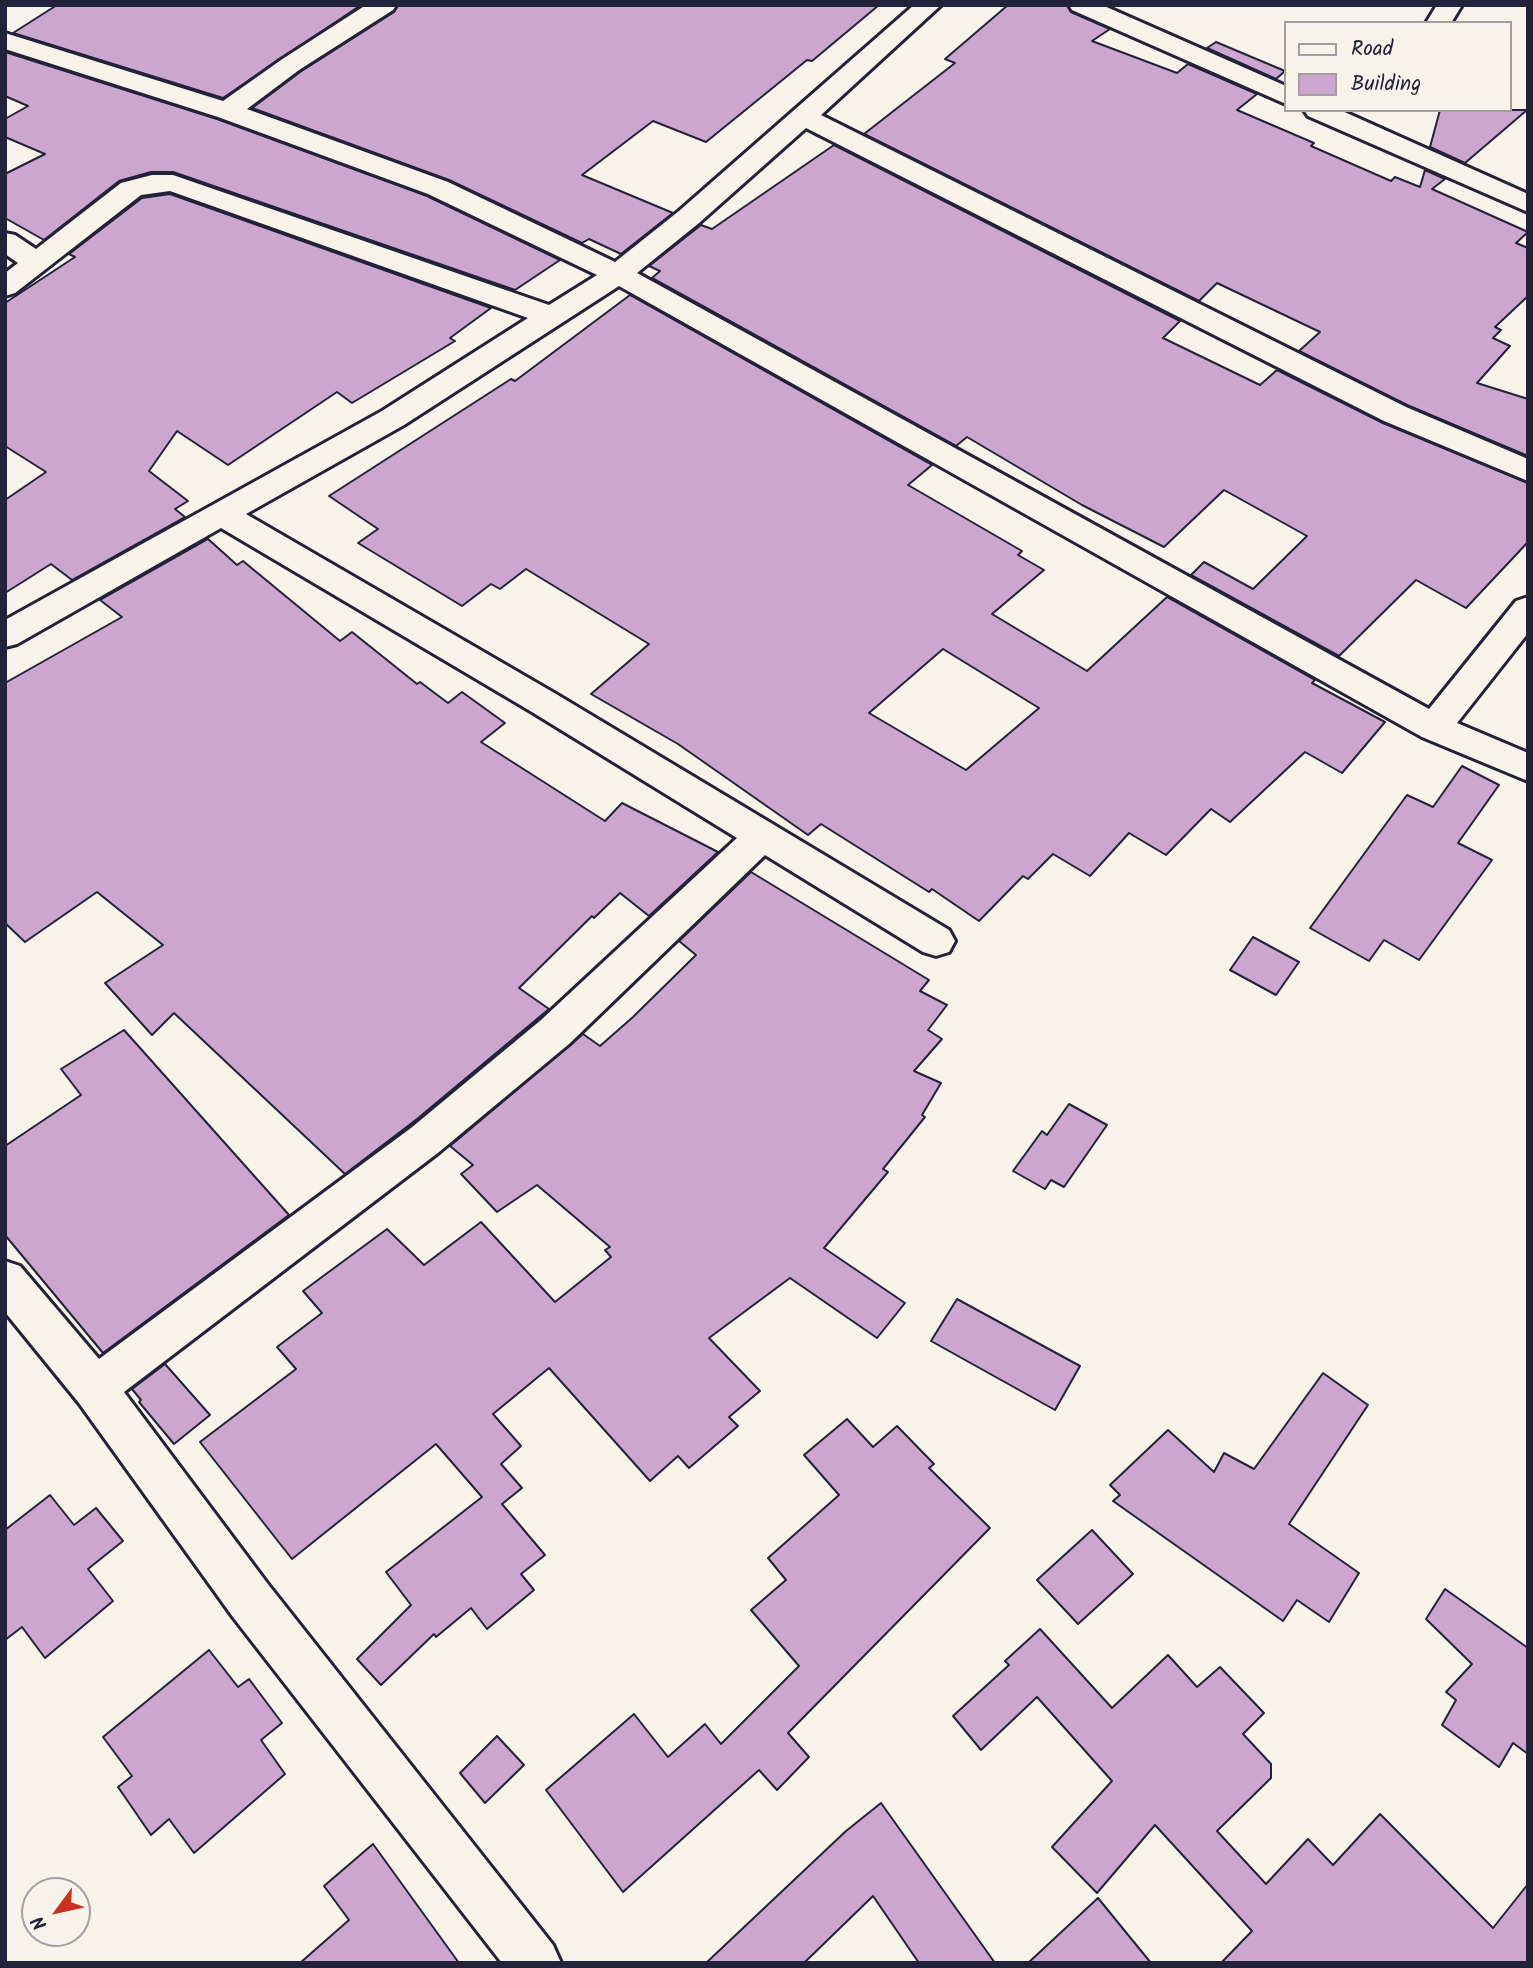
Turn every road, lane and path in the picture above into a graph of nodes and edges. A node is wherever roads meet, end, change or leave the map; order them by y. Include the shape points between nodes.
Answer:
1 (330, 5) edge
2 (929, 5) edge
3 (1081, 5) edge
4 (1450, 5) edge
5 (375, 11) edge
6 (1439, 21) edge
7 (5, 41) edge
8 (1284, 95) edge
9 (227, 111) junction
10 (1327, 112) edge
11 (803, 116) junction
12 (1374, 121) edge
13 (1528, 204) edge
14 (5, 241) edge
15 (36, 262) junction
16 (618, 274) junction
17 (5, 287) edge
18 (554, 317) junction
19 (1528, 471) edge
20 (221, 514) junction
21 (1528, 609) edge
22 (5, 635) edge
23 (1434, 728) junction
24 (1528, 768) edge
25 (762, 836) junction
26 (936, 941) dead end
27 (5, 1280) edge
28 (95, 1388) junction
29 (535, 1963) edge

1 - 5 street
2 - 11 street
3 - 8 street
4 - 6 street
5 - 9 street
7 - 9 street
9 - 16 street via 438,188
10 - 12 street
11 - 16 street
11 - 19 street via 1395,414
12 - 13 street
14 - 15 street
15 - 17 street
15 - 18 street via 131,189 173,183
16 - 18 street
16 - 23 street
18 - 20 street via 393,418
20 - 22 street
20 - 25 street
21 - 23 street
23 - 24 street
25 - 26 street
25 - 28 street via 555,1032 435,1132
27 - 28 street
28 - 29 street via 250,1600

